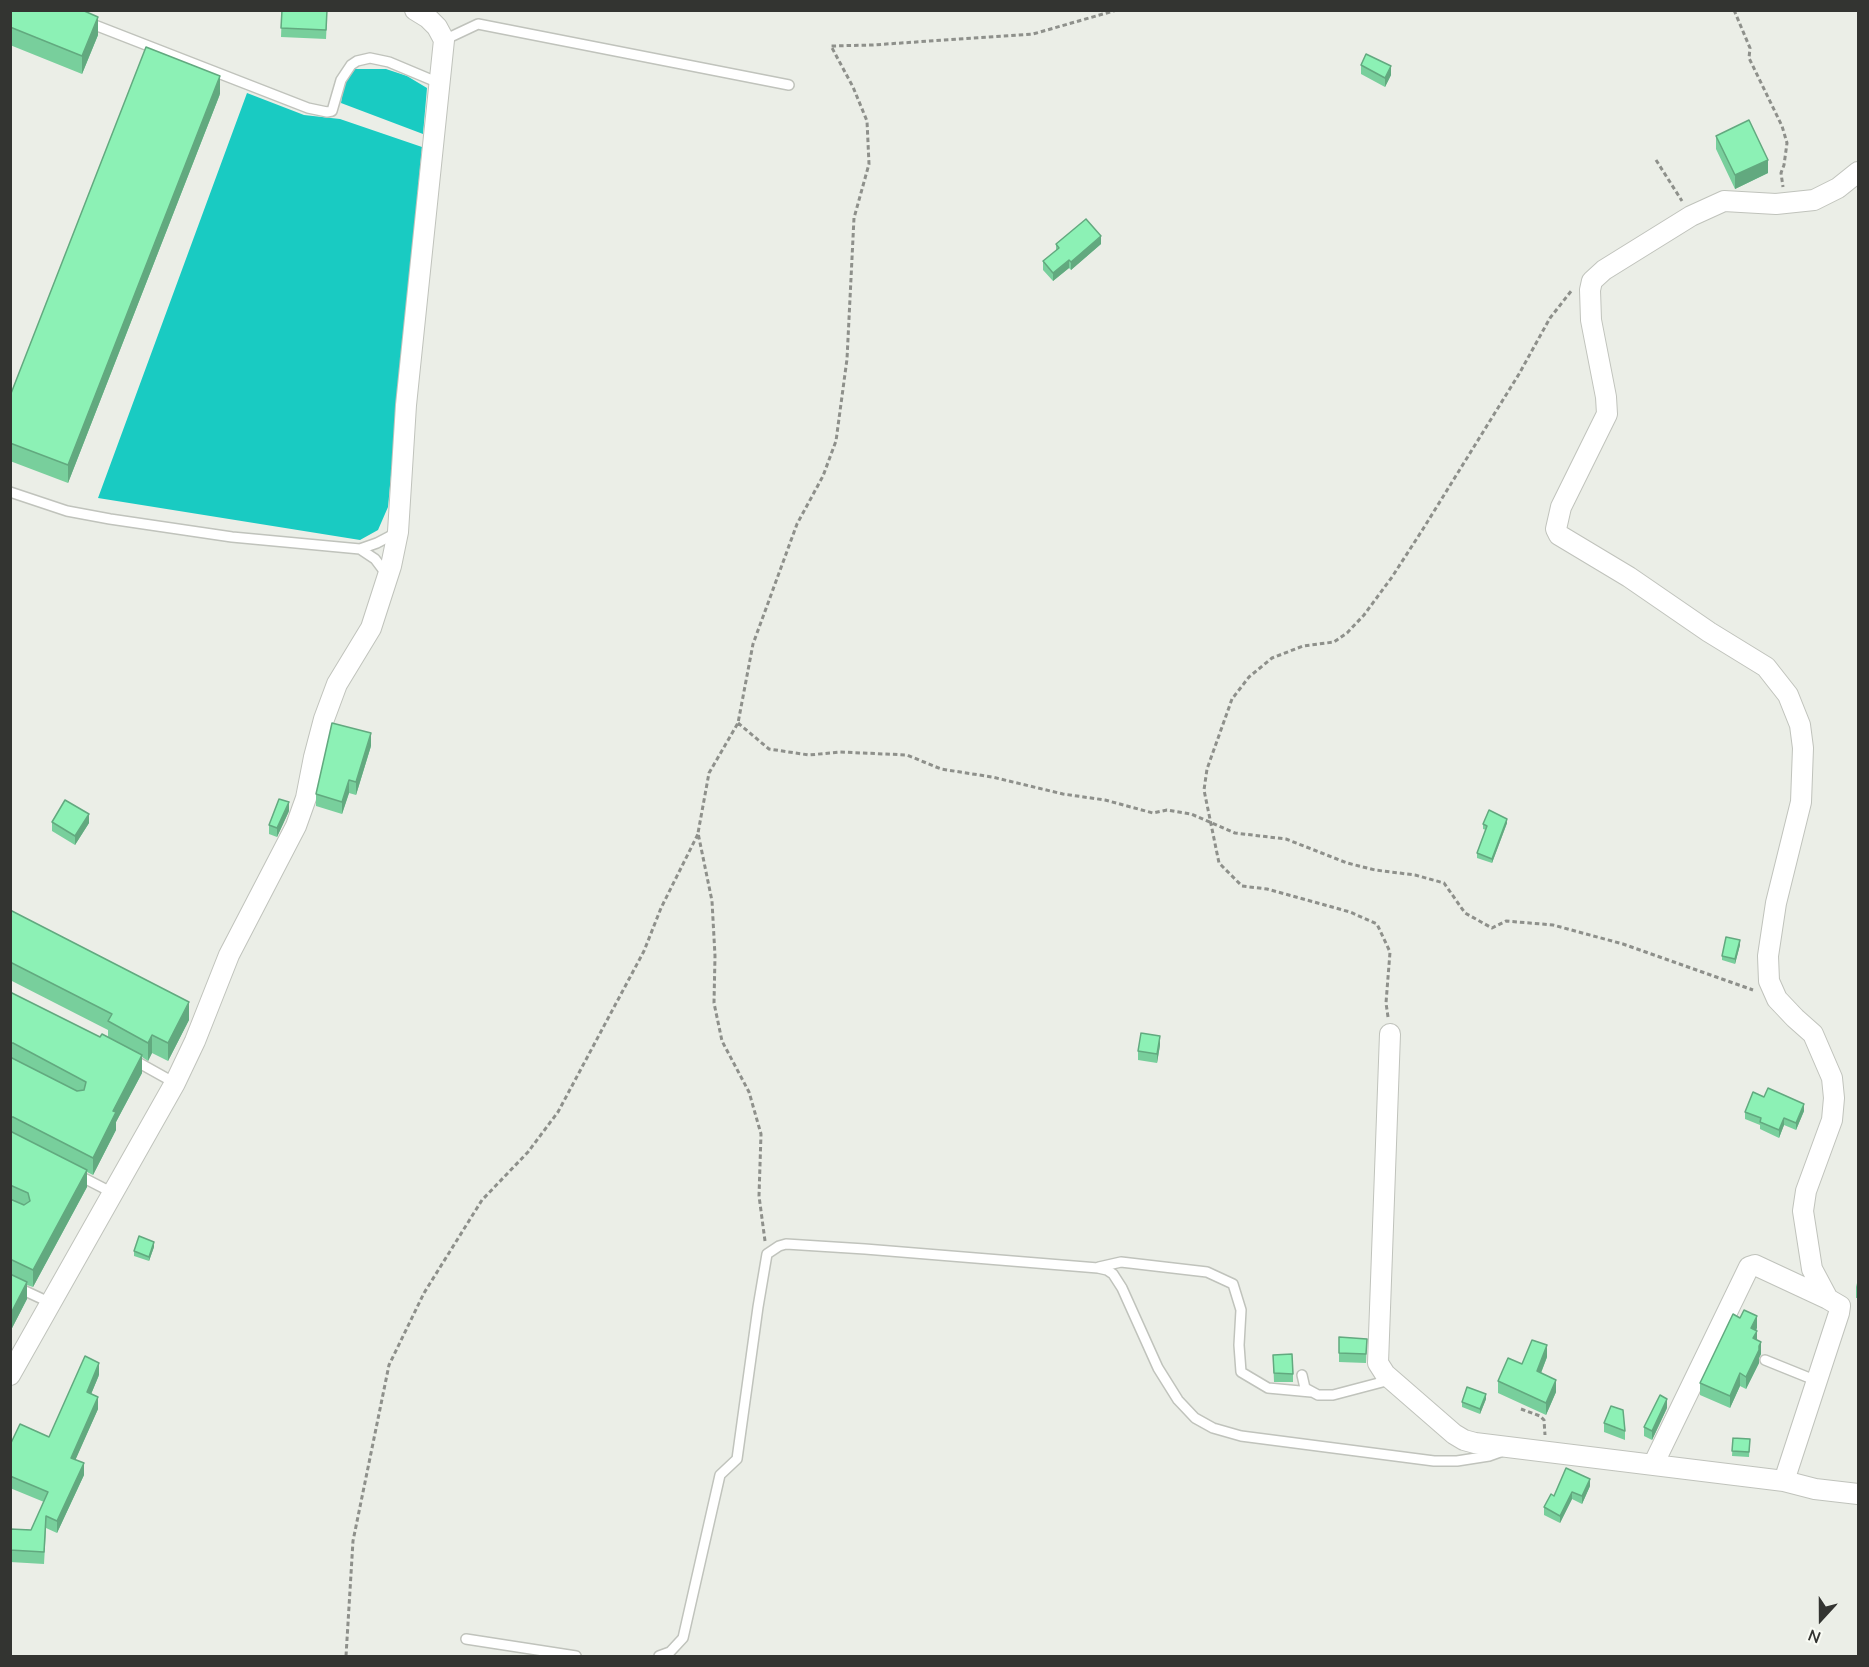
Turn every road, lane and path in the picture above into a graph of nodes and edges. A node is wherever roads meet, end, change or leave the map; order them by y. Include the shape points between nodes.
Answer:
1 (415, 10) edge
2 (1117, 10) edge
3 (1734, 10) edge
4 (78, 19) edge
5 (444, 40) junction
6 (439, 83) junction
7 (789, 85) dead end
8 (1656, 160) dead end
9 (1858, 172) edge
10 (1787, 204) junction
11 (1691, 216) junction
12 (1592, 281) junction
13 (10, 492) edge
14 (398, 532) junction
15 (360, 549) junction
16 (387, 576) junction
17 (738, 723) junction
18 (1210, 821) junction
19 (698, 833) junction
20 (1777, 999) junction
21 (1390, 1034) joint
22 (126, 1056) edge
23 (175, 1083) junction
24 (72, 1172) edge
25 (113, 1193) junction
26 (767, 1254) junction
27 (1098, 1268) junction
28 (10, 1284) edge
29 (1828, 1299) junction
30 (51, 1304) junction
31 (1765, 1360) dead end
32 (13, 1364) edge
33 (1302, 1374) dead end
34 (1392, 1379) junction
35 (1816, 1381) junction
36 (1311, 1392) junction
37 (1521, 1408) dead end
38 (1514, 1448) junction
39 (1546, 1452) junction
40 (1653, 1465) junction
41 (1784, 1481) junction
42 (1858, 1494) edge
43 (466, 1639) dead end
44 (346, 1656) edge
45 (576, 1656) edge
46 (659, 1656) edge

1 - 5 street via 437,27
2 - 17 path via 1033,34 831,46 867,121 869,164 854,218 846,371 836,441 823,476 797,524 753,644
3 - 10 path via 1750,48 1749,58 1787,143 1781,173
4 - 6 lane via 327,112 332,111 341,80 357,61 370,58 389,62
5 - 6 street
5 - 7 lane via 478,24
6 - 14 street via 406,405
8 - 11 path
9 - 10 street via 1814,200
10 - 11 street via 1724,201
11 - 12 street
12 - 18 path via 1577,284 1550,318 1423,529 1364,615 1334,642 1303,646 1272,658 1249,676 1232,699 1204,790
12 - 20 street via 1591,320 1607,414 1561,507 1556,529 1569,542 1766,667 1788,696 1800,725 1802,778 1801,802 1776,903 1768,956 1769,981
13 - 15 lane via 66,511 110,519 231,537
14 - 15 lane
14 - 16 street
15 - 16 lane via 375,559
16 - 23 street via 371,628 337,684 324,719 296,826 229,955
17 - 18 path via 769,749 809,755 907,755 941,769 1153,813 1167,810 1191,814
17 - 19 path via 709,773
18 - 20 path via 1235,833 1286,839 1347,863 1444,883 1465,913 1492,928 1506,921 1553,925 1623,944
18 - 21 path via 1220,863 1242,886 1340,909 1377,924 1390,952 1386,1003
19 - 26 path via 712,901 714,1003 722,1041 749,1092 761,1134 759,1197
19 - 44 path via 644,951 558,1112 528,1152 482,1200 424,1293 389,1365 353,1541
20 - 29 street via 1813,1034 1832,1078 1832,1120 1806,1191 1803,1211 1812,1269
21 - 34 street via 1378,1363
22 - 23 lane
23 - 25 street
24 - 25 lane
25 - 30 street
26 - 27 lane via 786,1244
26 - 46 lane via 737,1459 720,1475 683,1638 670,1652
27 - 36 lane via 1121,1262 1207,1272 1233,1284 1241,1310 1241,1372 1268,1388
27 - 38 lane via 1113,1274 1122,1288 1158,1368 1178,1401 1195,1418 1213,1428 1241,1436 1434,1461 1489,1456
28 - 30 lane
29 - 35 street via 1839,1304 1840,1310
29 - 40 street via 1750,1265
30 - 32 street
31 - 35 lane
33 - 36 lane via 1305,1388
34 - 36 lane via 1334,1395
34 - 38 street via 1464,1440
35 - 41 street
37 - 39 path via 1544,1420
38 - 39 street
39 - 40 street
40 - 41 street
41 - 42 street
43 - 45 lane

